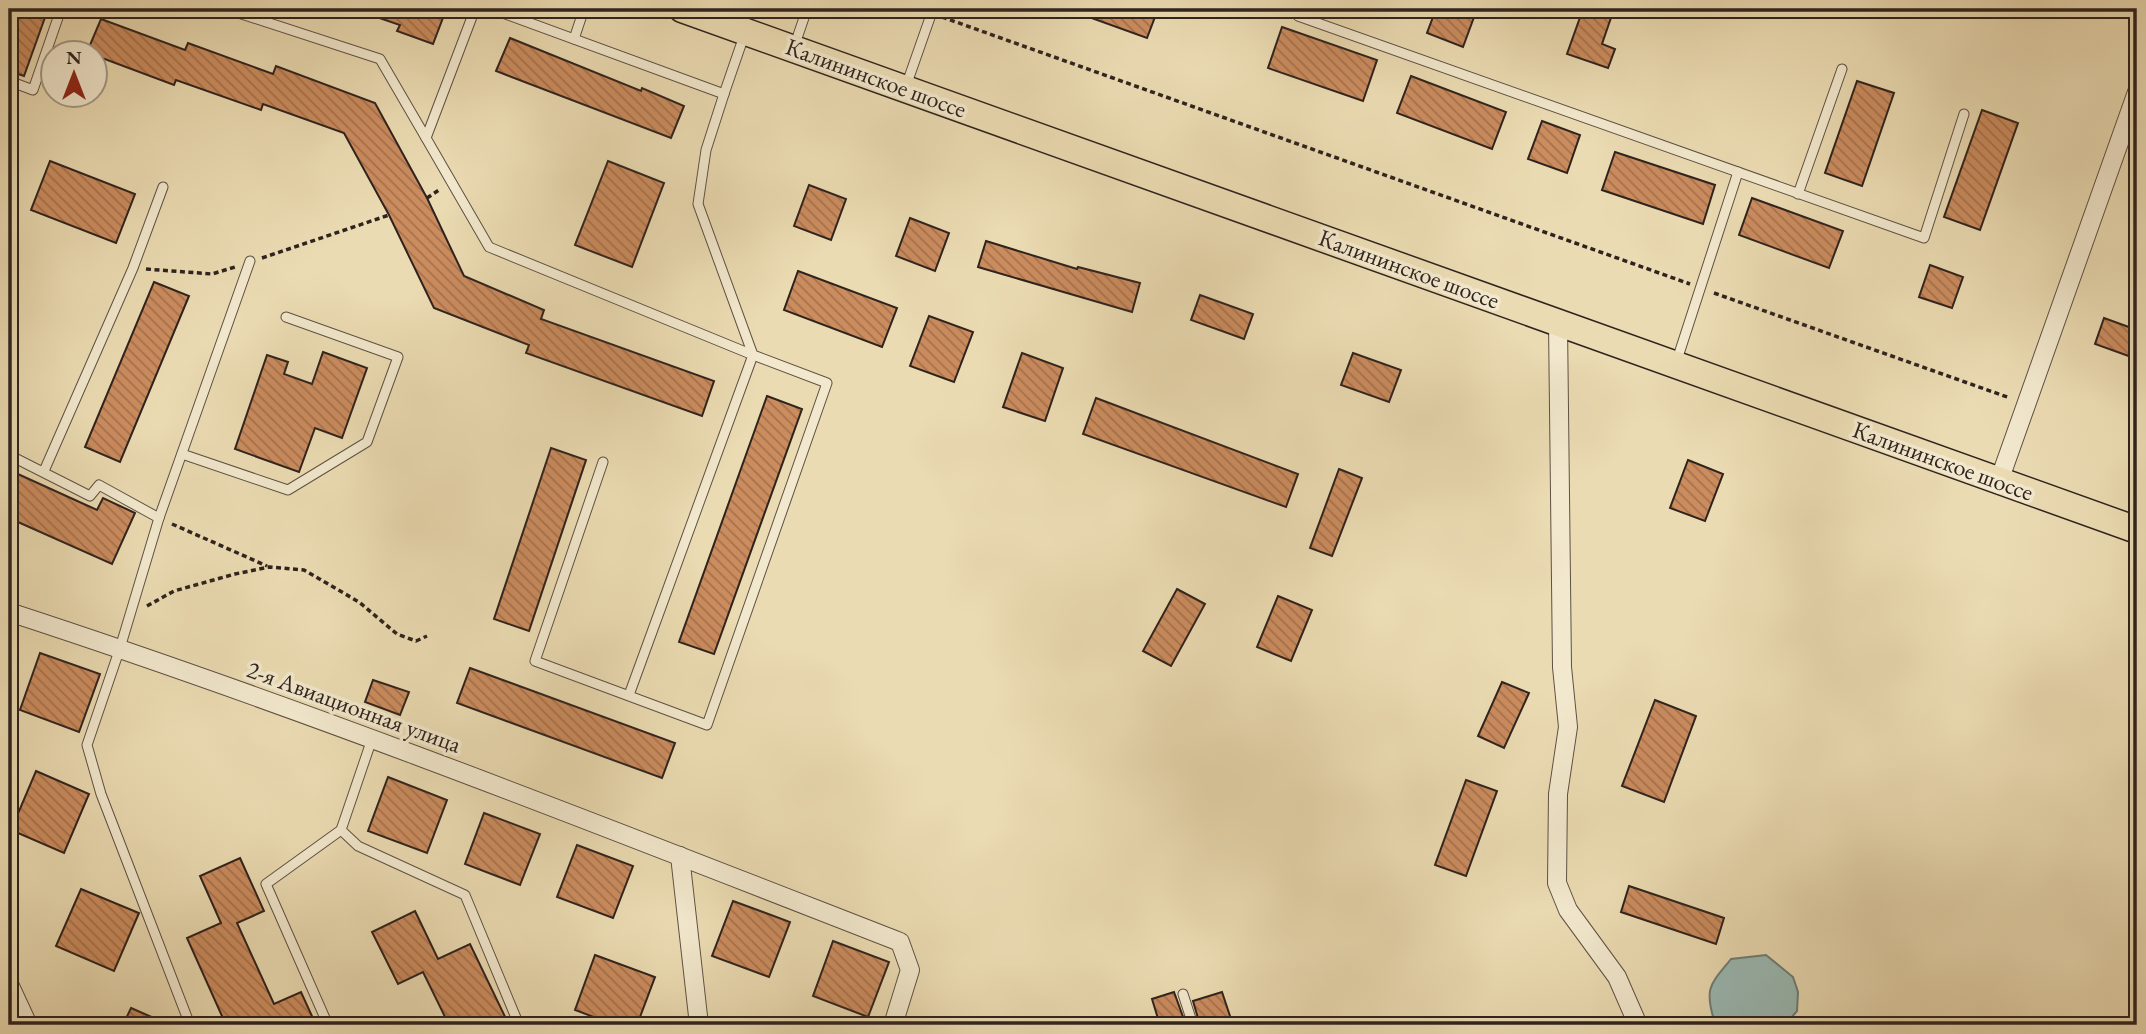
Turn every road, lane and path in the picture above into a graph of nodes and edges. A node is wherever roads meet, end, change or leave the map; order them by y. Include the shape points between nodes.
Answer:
1 (61, 9) edge
2 (226, 9) edge
3 (475, 9) edge
4 (492, 9) edge
5 (584, 9) edge
6 (682, 9) edge
7 (807, 9) edge
8 (932, 11) edge
9 (1298, 16) dead end
10 (745, 32) junction
11 (574, 39) junction
12 (793, 49) junction
13 (1842, 69) dead end
14 (9, 81) edge
15 (905, 89) junction
16 (2137, 92) edge
17 (723, 94) junction
18 (1964, 114) dead end
19 (426, 138) junction
20 (1738, 172) junction
21 (163, 187) dead end
22 (1798, 194) junction
23 (250, 261) dead end
24 (1700, 288) junction
25 (286, 317) dead end
26 (1558, 323) junction
27 (753, 355) junction
28 (1675, 365) junction
29 (2026, 404) junction
30 (182, 454) junction
31 (9, 455) edge
32 (603, 462) dead end
33 (44, 471) junction
34 (1999, 481) junction
35 (159, 518) junction
36 (2137, 530) edge
37 (269, 567) junction
38 (9, 612) edge
39 (130, 615) junction
40 (427, 636) dead end
41 (120, 648) junction
42 (629, 695) junction
43 (372, 739) junction
44 (341, 830) junction
45 (680, 856) junction
46 (9, 985) edge
47 (1183, 994) dead end
48 (28, 1025) edge
49 (190, 1025) edge
50 (328, 1025) edge
51 (519, 1025) edge
52 (699, 1025) edge
53 (893, 1025) edge
54 (1193, 1025) edge
55 (1638, 1025) edge

1 - 14 lane via 33,90
2 - 19 lane via 380,59
3 - 19 lane
4 - 11 lane
5 - 11 lane
6 - 10 main road, Калининское шоссе
7 - 12 lane
8 - 15 lane
8 - 24 path
9 - 20 lane
10 - 12 main road, Калининское шоссе
10 - 17 lane
11 - 17 lane
12 - 15 main road, Калининское шоссе
13 - 22 lane
15 - 26 main road, Калининское шоссе
16 - 29 street
17 - 27 lane via 706,150 698,204
18 - 22 lane via 1924,239
19 - 27 lane via 489,247
20 - 22 lane
20 - 24 lane
21 - 33 lane via 133,268
23 - 30 lane
24 - 28 lane
24 - 29 path
25 - 30 lane via 398,357 367,442 288,490
26 - 28 main road, Калининское шоссе
26 - 55 street via 1562,667 1568,727 1558,794 1557,883 1568,910 1617,977
27 - 42 lane
27 - 42 lane via 827,383 707,725
28 - 34 main road, Калининское шоссе
29 - 34 street
30 - 35 lane
31 - 33 lane
32 - 42 lane via 535,661
33 - 35 lane via 90,496 99,485
34 - 36 main road, Калининское шоссе
35 - 37 path
35 - 39 lane
37 - 39 path via 174,591
37 - 40 path via 304,570 359,602 397,634 416,641
38 - 41 street, 2-я Авиационная улица
39 - 41 lane
41 - 43 street, 2-я Авиационная улица
41 - 49 lane via 87,745 101,794
43 - 44 lane
43 - 45 street, 2-я Авиационная улица
44 - 50 lane via 267,884
44 - 51 lane via 358,846 464,895
45 - 52 street
45 - 53 street, 2-я Авиационная улица via 900,942 910,970
46 - 48 street
47 - 54 lane

